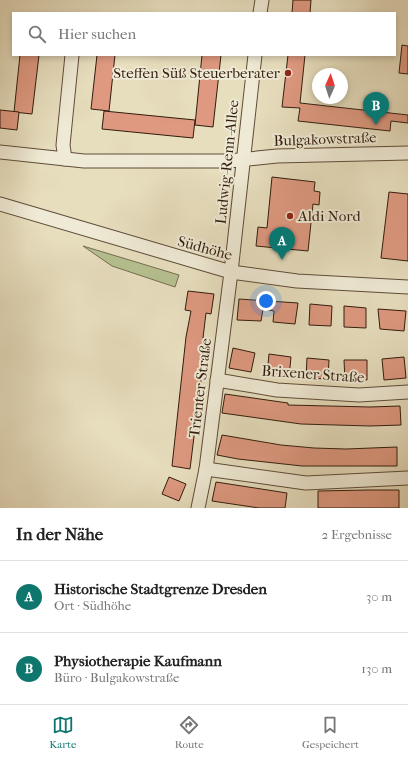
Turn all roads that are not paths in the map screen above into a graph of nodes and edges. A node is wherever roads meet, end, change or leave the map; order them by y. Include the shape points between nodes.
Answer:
1 (262, 0) edge
2 (260, 12) edge
3 (72, 56) edge
4 (255, 56) edge
5 (0, 152) edge
6 (408, 153) edge
7 (64, 159) junction
8 (244, 160) junction
9 (0, 204) edge
10 (232, 272) junction
11 (408, 287) edge
12 (217, 380) junction
13 (408, 392) edge
14 (206, 469) junction
15 (408, 478) edge
16 (198, 508) edge

1 - 2 street
3 - 7 street via 63,145
4 - 8 street, Ludwig-Renn-Allee
5 - 7 street, Bulgakowstraße
6 - 8 street, Bulgakowstraße via 277,156
7 - 8 street, Bulgakowstraße
8 - 10 street, Ludwig-Renn-Allee
9 - 10 street, Südhöhe
10 - 11 street, Südhöhe via 297,281
10 - 12 street, Trienter Straße
12 - 13 street, Brixener Straße via 277,390 360,395
12 - 14 street, Trienter Straße
14 - 15 street via 306,483
14 - 16 street, Trienter Straße

